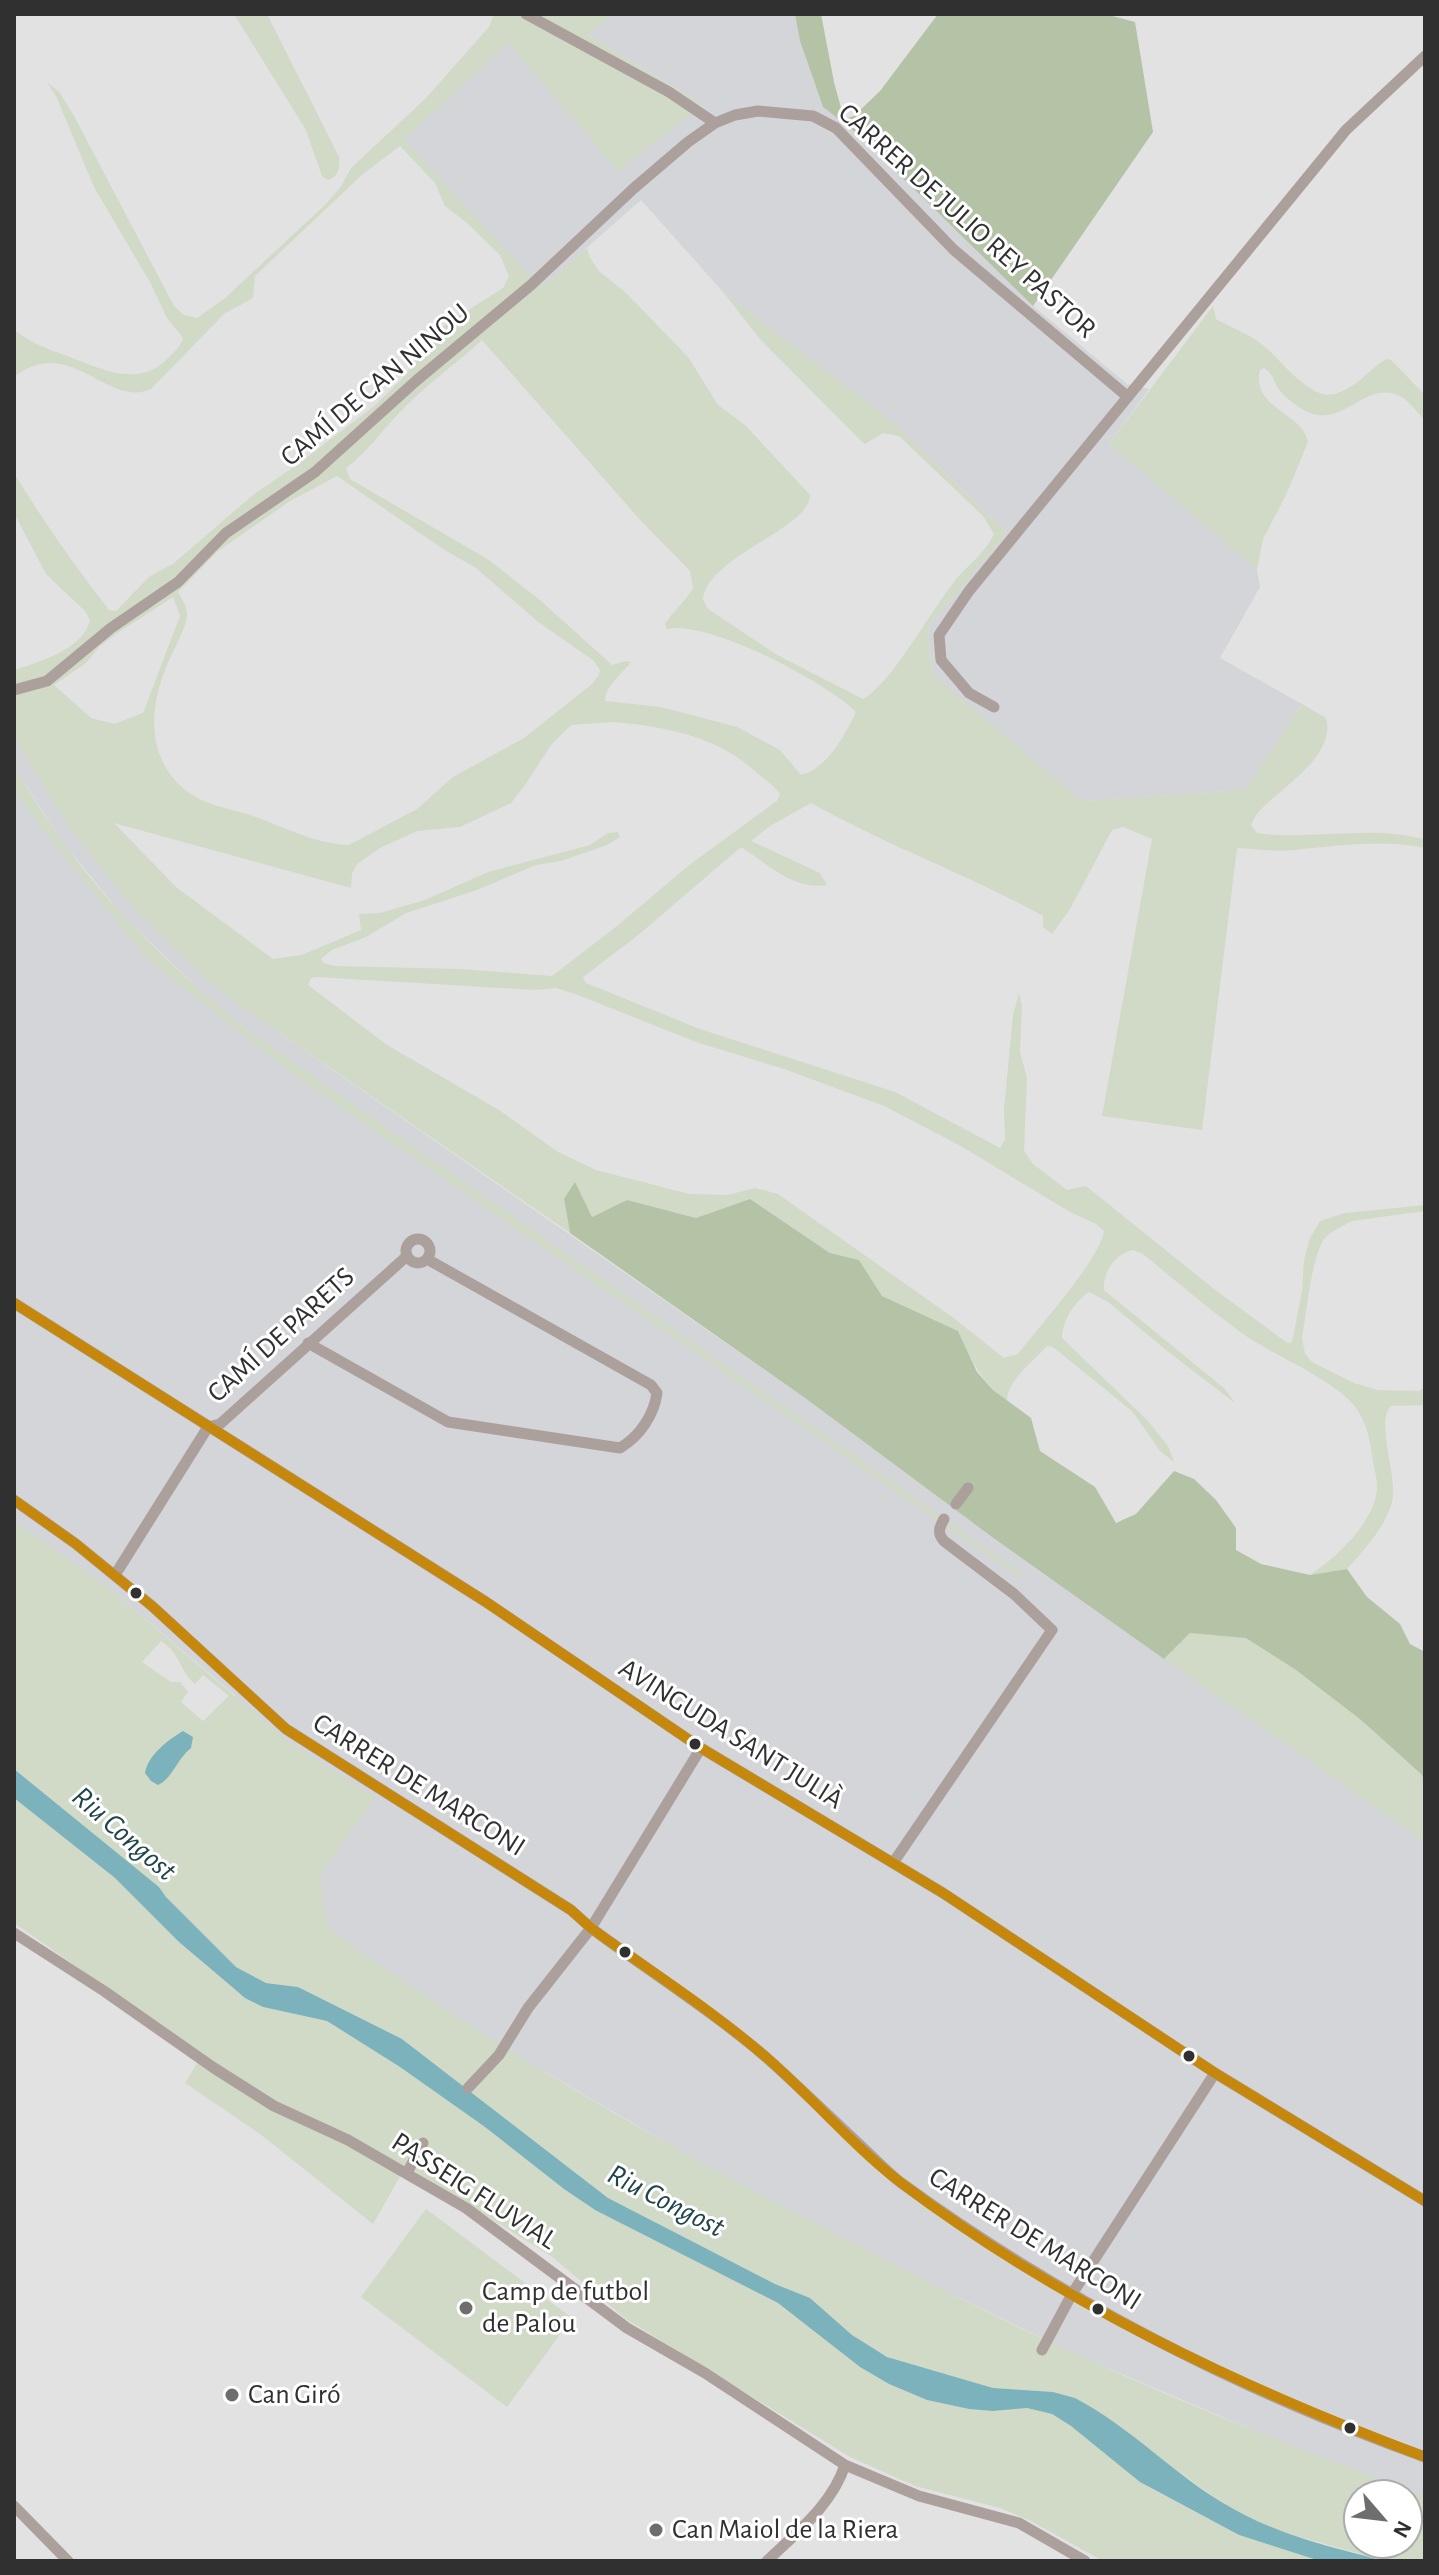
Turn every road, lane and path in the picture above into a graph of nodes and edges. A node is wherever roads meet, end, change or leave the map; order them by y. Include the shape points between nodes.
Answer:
1 (526, 14) edge
2 (1425, 56) edge
3 (715, 123) junction
4 (1128, 397) junction
5 (14, 690) edge
6 (994, 707) dead end
7 (407, 1256) junction
8 (427, 1259) junction
9 (14, 1303) edge
10 (308, 1343) junction
11 (208, 1427) junction
12 (968, 1488) dead end
13 (14, 1500) edge
14 (956, 1504) dead end
15 (944, 1519) dead end
16 (115, 1575) junction
17 (701, 1748) junction
18 (893, 1863) junction
19 (591, 1928) junction
20 (14, 1933) edge
21 (1215, 2073) junction
22 (468, 2088) dead end
23 (423, 2143) dead end
24 (407, 2173) junction
25 (1425, 2201) edge
26 (1072, 2294) junction
27 (1042, 2350) dead end
28 (1425, 2457) edge
29 (845, 2465) junction
30 (14, 2506) edge
31 (68, 2561) edge
32 (767, 2561) edge
33 (1085, 2561) edge

1 - 3 street
2 - 4 street via 1346,130
3 - 4 street, CARRER DE JULIO REY PASTOR via 758,111 813,116 829,123 954,250
3 - 5 street, CAMÍ DE CAN NINOU via 633,189 315,472 226,533 178,582 47,681
4 - 6 street via 939,635 941,660 969,693
7 - 8 street via 417,1263
7 - 8 street via 408,1243 419,1239 429,1247
7 - 10 street, CAMÍ DE PARETS
8 - 10 street via 651,1385 656,1404 639,1432 620,1448 448,1422
9 - 11 street, AVINGUDA SANT JULIÀ
10 - 11 street, CAMÍ DE PARETS via 220,1424
11 - 16 street, CAMÍ DE PARETS
11 - 17 street, AVINGUDA SANT JULIÀ via 486,1602
12 - 14 street
13 - 16 street, CARRER DE MARCONI
15 - 18 street via 939,1535 944,1541 1052,1630
16 - 19 street, CARRER DE MARCONI via 286,1729 571,1910
17 - 18 street, AVINGUDA SANT JULIÀ
17 - 19 street
18 - 21 street, AVINGUDA SANT JULIÀ
19 - 22 street via 528,2008 499,2055
19 - 26 street, CARRER DE MARCONI via 765,2057 897,2180
20 - 24 street, PASSEIG FLUVIAL via 274,2106
21 - 25 street, AVINGUDA SANT JULIÀ
21 - 26 street
23 - 24 street
24 - 29 street, PASSEIG FLUVIAL via 466,2208 627,2328
26 - 27 street
26 - 28 street, CARRER DE MARCONI via 1234,2381
29 - 32 street via 822,2506
29 - 33 street, PASSEIG FLUVIAL via 919,2496 1019,2523
30 - 31 street

